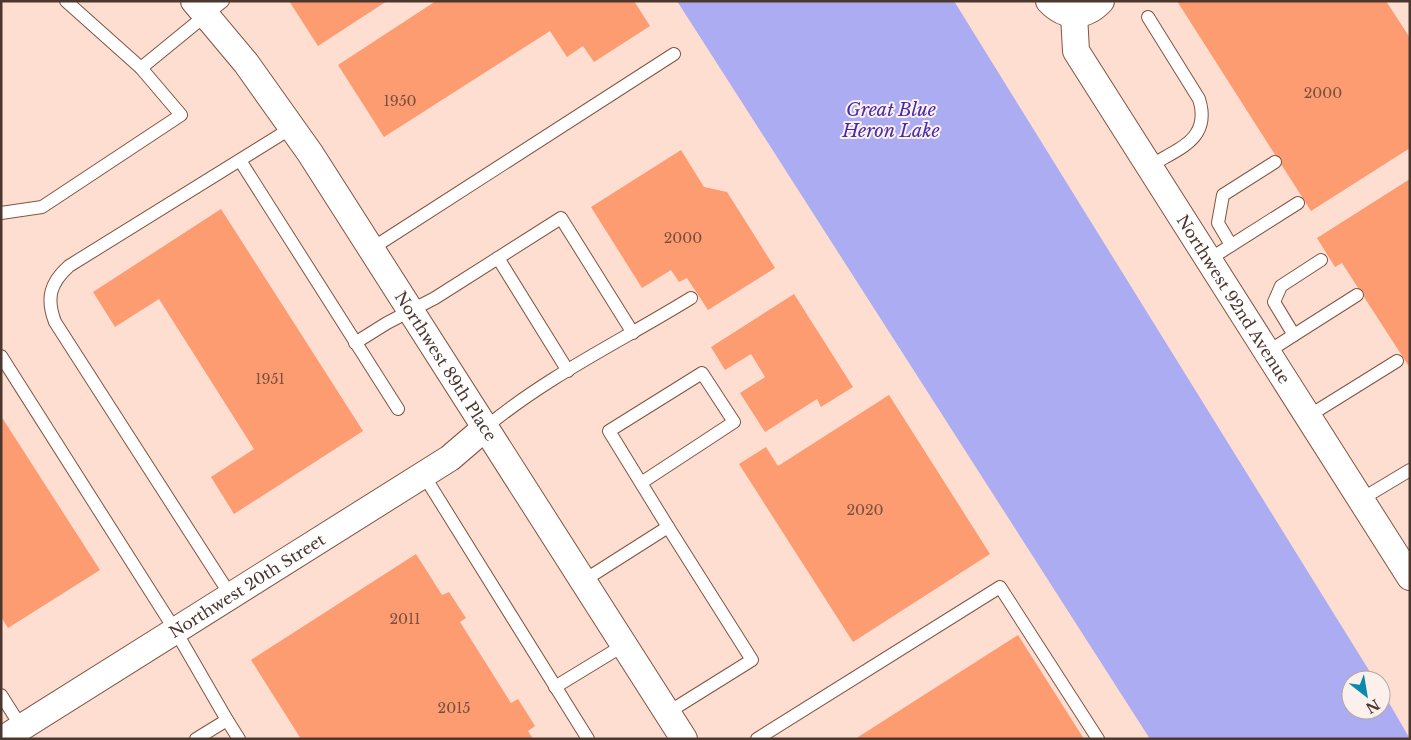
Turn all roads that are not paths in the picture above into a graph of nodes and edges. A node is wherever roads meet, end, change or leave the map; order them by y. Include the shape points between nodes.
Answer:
1 (66, 1) edge
2 (1049, 1) edge
3 (1101, 1) edge
4 (208, 6) edge
5 (1074, 15) junction
6 (1148, 17) dead end
7 (674, 54) dead end
8 (141, 68) junction
9 (293, 127) junction
10 (240, 162) junction
11 (1275, 162) dead end
12 (1148, 167) junction
13 (1298, 203) dead end
14 (1, 213) edge
15 (1231, 245) junction
16 (371, 249) junction
17 (498, 258) junction
18 (1208, 260) junction
19 (1321, 260) dead end
20 (1357, 295) dead end
21 (691, 298) dead end
22 (410, 311) junction
23 (633, 333) junction
24 (1294, 335) junction
25 (356, 343) junction
26 (1266, 352) junction
27 (1, 356) edge
28 (1397, 361) dead end
29 (568, 371) junction
30 (398, 409) dead end
31 (1307, 417) junction
32 (486, 428) junction
33 (1410, 470) edge
34 (423, 474) junction
35 (641, 483) junction
36 (1360, 500) junction
37 (668, 527) junction
38 (1407, 568) edge
39 (583, 581) junction
40 (230, 596) junction
41 (176, 630) junction
42 (624, 645) junction
43 (555, 687) junction
44 (1, 695) edge
45 (667, 713) junction
46 (227, 720) junction
47 (13, 733) edge
48 (196, 739) edge
49 (239, 739) edge
50 (588, 739) edge
51 (684, 739) edge
52 (757, 739) edge
53 (1098, 739) edge

1 - 8 lane
2 - 5 street via 1056,8
3 - 5 street via 1089,11
4 - 8 lane
4 - 9 street, Northwest 89th Place
5 - 12 street, Northwest 92nd Avenue via 1076,52
6 - 12 lane via 1199,99 1202,123 1197,137
7 - 16 lane
8 - 14 lane via 181,115 42,207
9 - 10 lane
9 - 16 street, Northwest 89th Place
10 - 25 lane
10 - 40 lane via 69,266 57,277 51,291 50,308 74,353
11 - 15 lane via 1223,195 1218,222
12 - 18 street, Northwest 92nd Avenue
13 - 15 lane
15 - 18 lane
16 - 22 street, Northwest 89th Place
17 - 22 lane
17 - 23 lane via 561,218
17 - 29 lane
18 - 26 street, Northwest 92nd Avenue
19 - 24 lane via 1280,286 1274,302
20 - 24 lane
21 - 23 lane
22 - 25 lane
22 - 32 street, Northwest 89th Place
23 - 29 lane
24 - 26 lane
25 - 30 lane
26 - 31 street, Northwest 92nd Avenue
27 - 41 lane
28 - 31 lane
29 - 32 lane via 507,410
31 - 36 street, Northwest 92nd Avenue
32 - 34 street, Northwest 20th Street via 450,458
32 - 39 street, Northwest 89th Place
33 - 36 lane
34 - 40 street, Northwest 20th Street
34 - 43 lane
35 - 35 lane via 734,422 702,373 609,431
35 - 37 lane
36 - 38 street, Northwest 92nd Avenue
37 - 39 lane
37 - 45 lane via 752,660
39 - 42 street, Northwest 89th Place
40 - 41 street, Northwest 20th Street
41 - 46 lane
41 - 47 street, Northwest 20th Street
42 - 43 lane
42 - 45 street, Northwest 89th Place
43 - 50 lane
44 - 47 lane
45 - 51 street, Northwest 89th Place
46 - 48 lane
46 - 49 lane
52 - 53 lane via 1000,587

